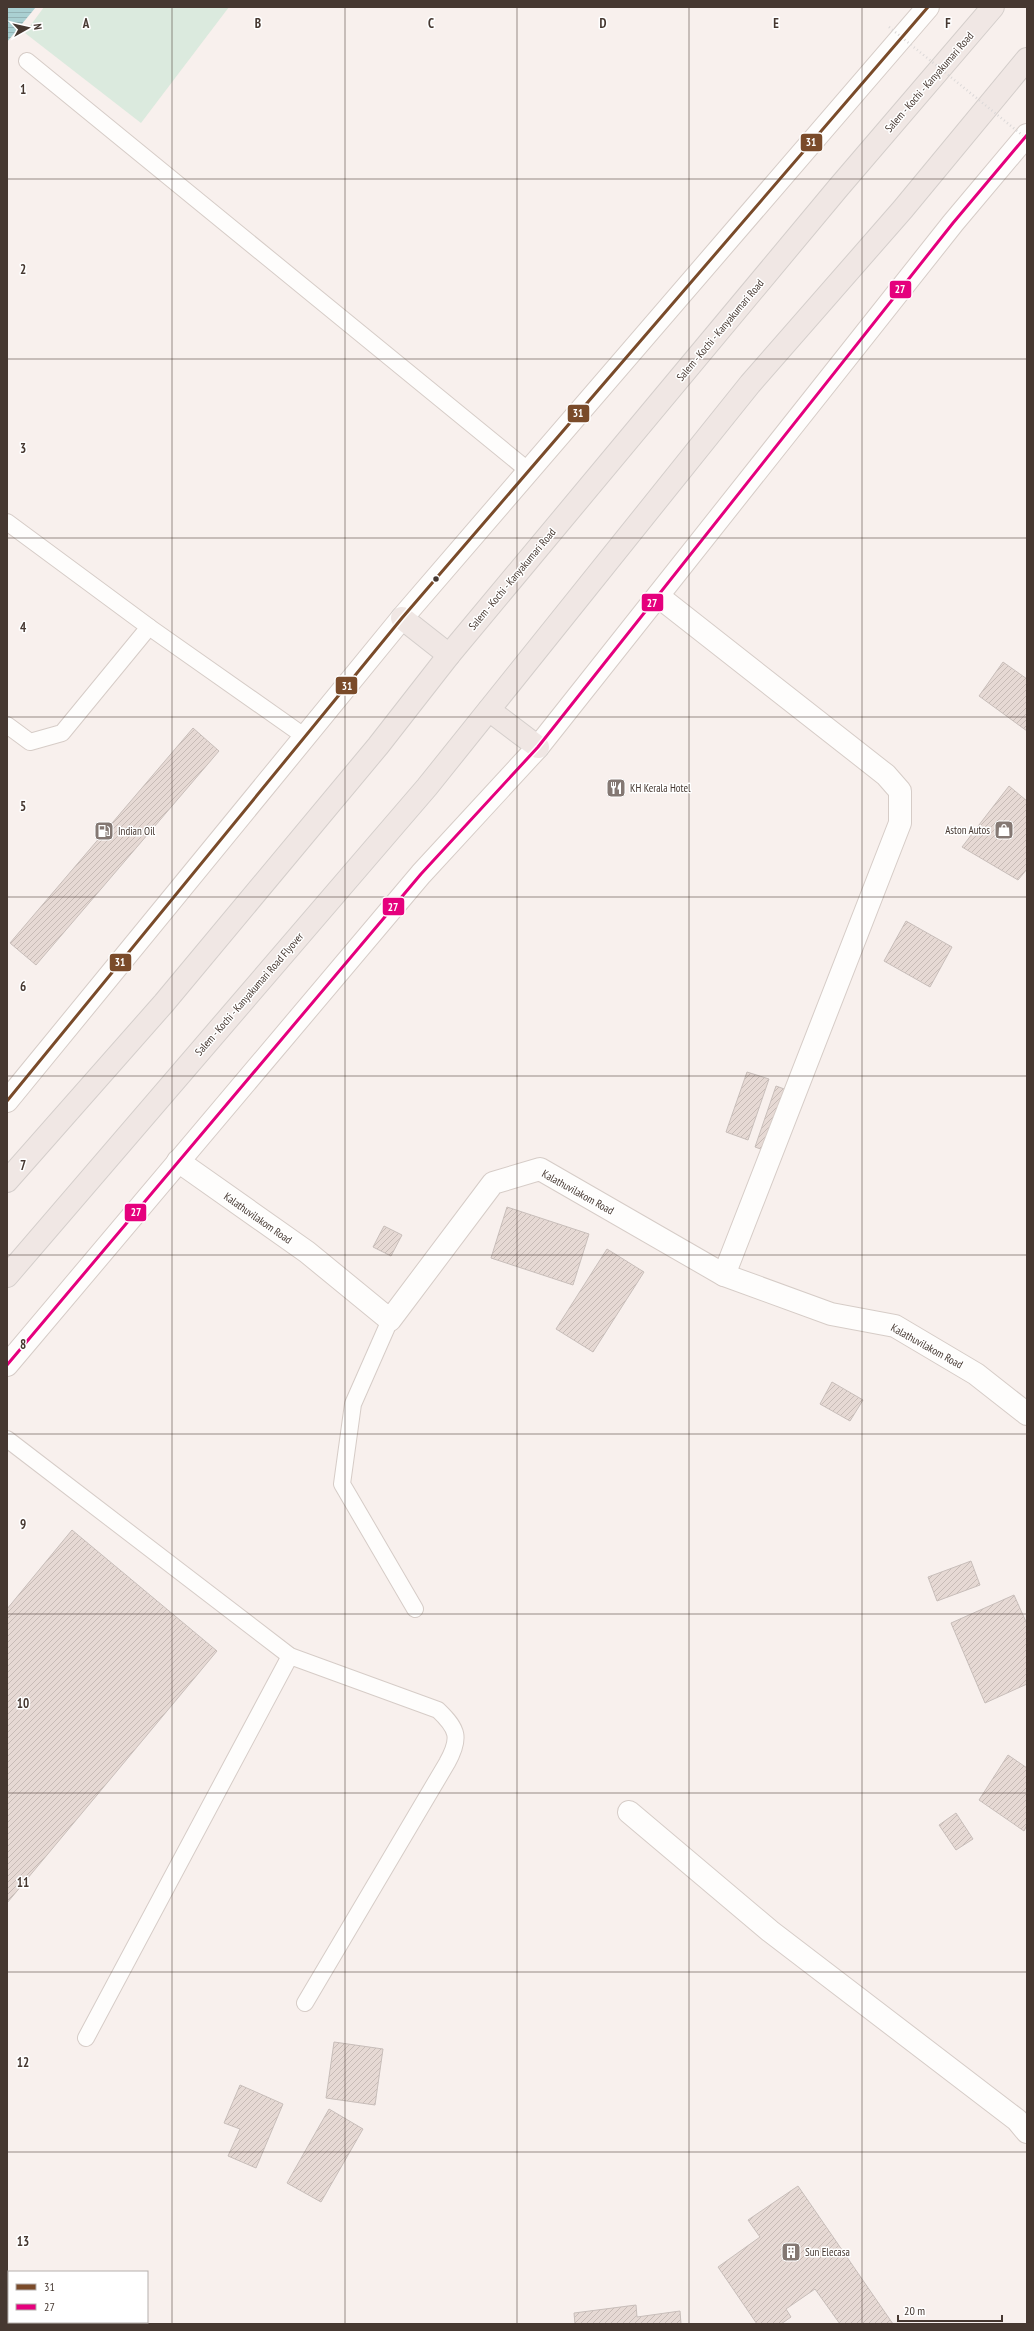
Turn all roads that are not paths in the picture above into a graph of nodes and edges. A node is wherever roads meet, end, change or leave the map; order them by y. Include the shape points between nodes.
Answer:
1 (928, 7) edge
2 (993, 7) edge
3 (1027, 59) edge
4 (27, 61) dead end
5 (1027, 135) edge
6 (530, 472) junction
7 (7, 522) edge
8 (658, 596) junction
9 (402, 618) junction
10 (149, 627) junction
11 (449, 655) junction
12 (489, 710) junction
13 (7, 725) edge
14 (304, 736) junction
15 (538, 747) junction
16 (7, 1101) edge
17 (178, 1161) junction
18 (7, 1181) edge
19 (724, 1275) junction
20 (7, 1276) edge
21 (390, 1320) junction
22 (7, 1365) edge
23 (1027, 1414) edge
24 (7, 1439) edge
25 (415, 1609) dead end
26 (290, 1656) junction
27 (629, 1812) dead end
28 (305, 2003) dead end
29 (86, 2038) dead end
30 (1027, 2132) edge

1 - 6 street
2 - 11 highway, Salem - Kochi - Kanyakumari Road via 838,188
3 - 12 highway via 903,209 750,384
4 - 6 lane
5 - 8 street via 953,223
6 - 9 street
7 - 10 lane
8 - 15 street
8 - 19 street via 886,775 900,791 900,823
9 - 11 highway
9 - 14 street
10 - 13 lane via 62,733 30,742
10 - 14 lane
11 - 18 highway via 378,746 164,1003
12 - 15 highway
12 - 20 highway, Salem - Kochi - Kanyakumari Road Flyover via 427,787
14 - 16 street
15 - 17 street via 421,874
17 - 21 street, Kalathuvilakom Road via 307,1252
17 - 22 street
19 - 21 street, Kalathuvilakom Road via 540,1169 493,1183
19 - 23 street, Kalathuvilakom Road via 831,1314 895,1326 976,1374
21 - 25 lane via 353,1404 342,1484
24 - 26 lane
26 - 28 lane via 438,1710 450,1721 457,1734 456,1747 450,1758
26 - 29 lane
27 - 30 street via 770,1931 1017,2120

